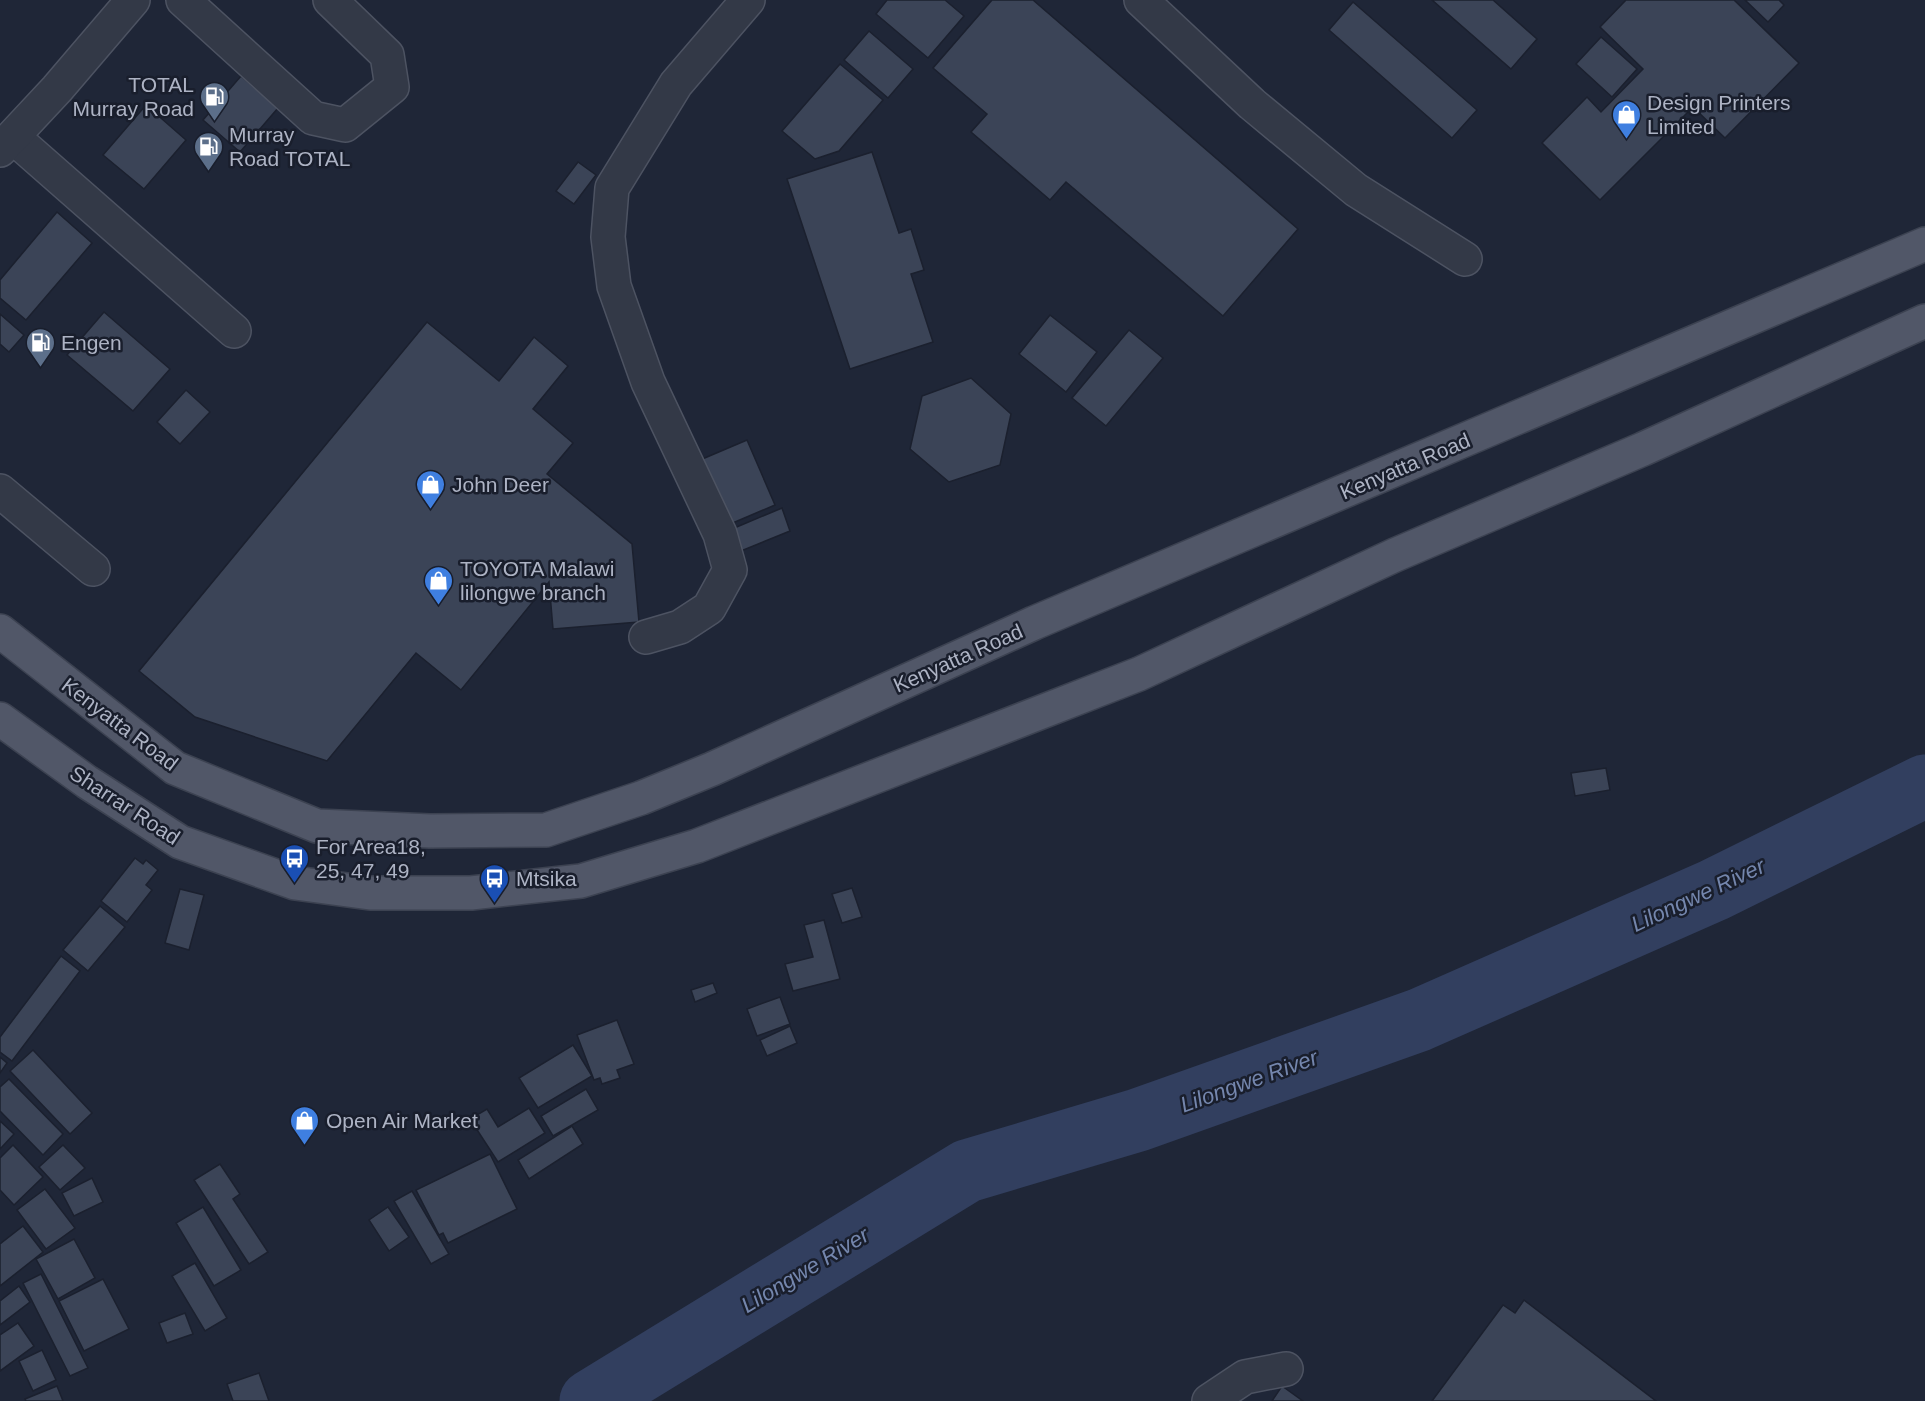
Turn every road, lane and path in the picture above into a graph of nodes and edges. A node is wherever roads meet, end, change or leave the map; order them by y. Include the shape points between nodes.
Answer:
1 (133, 0) edge
2 (183, 0) edge
3 (330, 0) edge
4 (748, 0) edge
5 (1141, 0) edge
6 (10, 147) edge
7 (0, 176) edge
8 (1925, 244) edge
9 (1465, 259) dead end
10 (1925, 321) edge
11 (234, 331) dead end
12 (0, 491) edge
13 (93, 569) dead end
14 (0, 631) edge
15 (646, 637) dead end
16 (0, 720) edge
17 (1286, 1369) dead end
18 (1209, 1401) edge

1 - 6 street
2 - 3 street via 312,118 345,125 392,87 387,56
4 - 15 street via 676,84 612,189 608,237 614,286 648,382 720,534 730,570 709,608 680,627
5 - 9 street via 1251,104 1356,190
6 - 7 street
6 - 11 street
8 - 14 main road, Kenyatta Road via 1034,623 712,769 546,830 429,831 317,826 175,768
10 - 16 main road, Sharrar Road via 1643,449 1395,555 1139,674 697,846 581,881 471,893 370,893 295,883 180,842
12 - 13 street
17 - 18 street via 1245,1377

